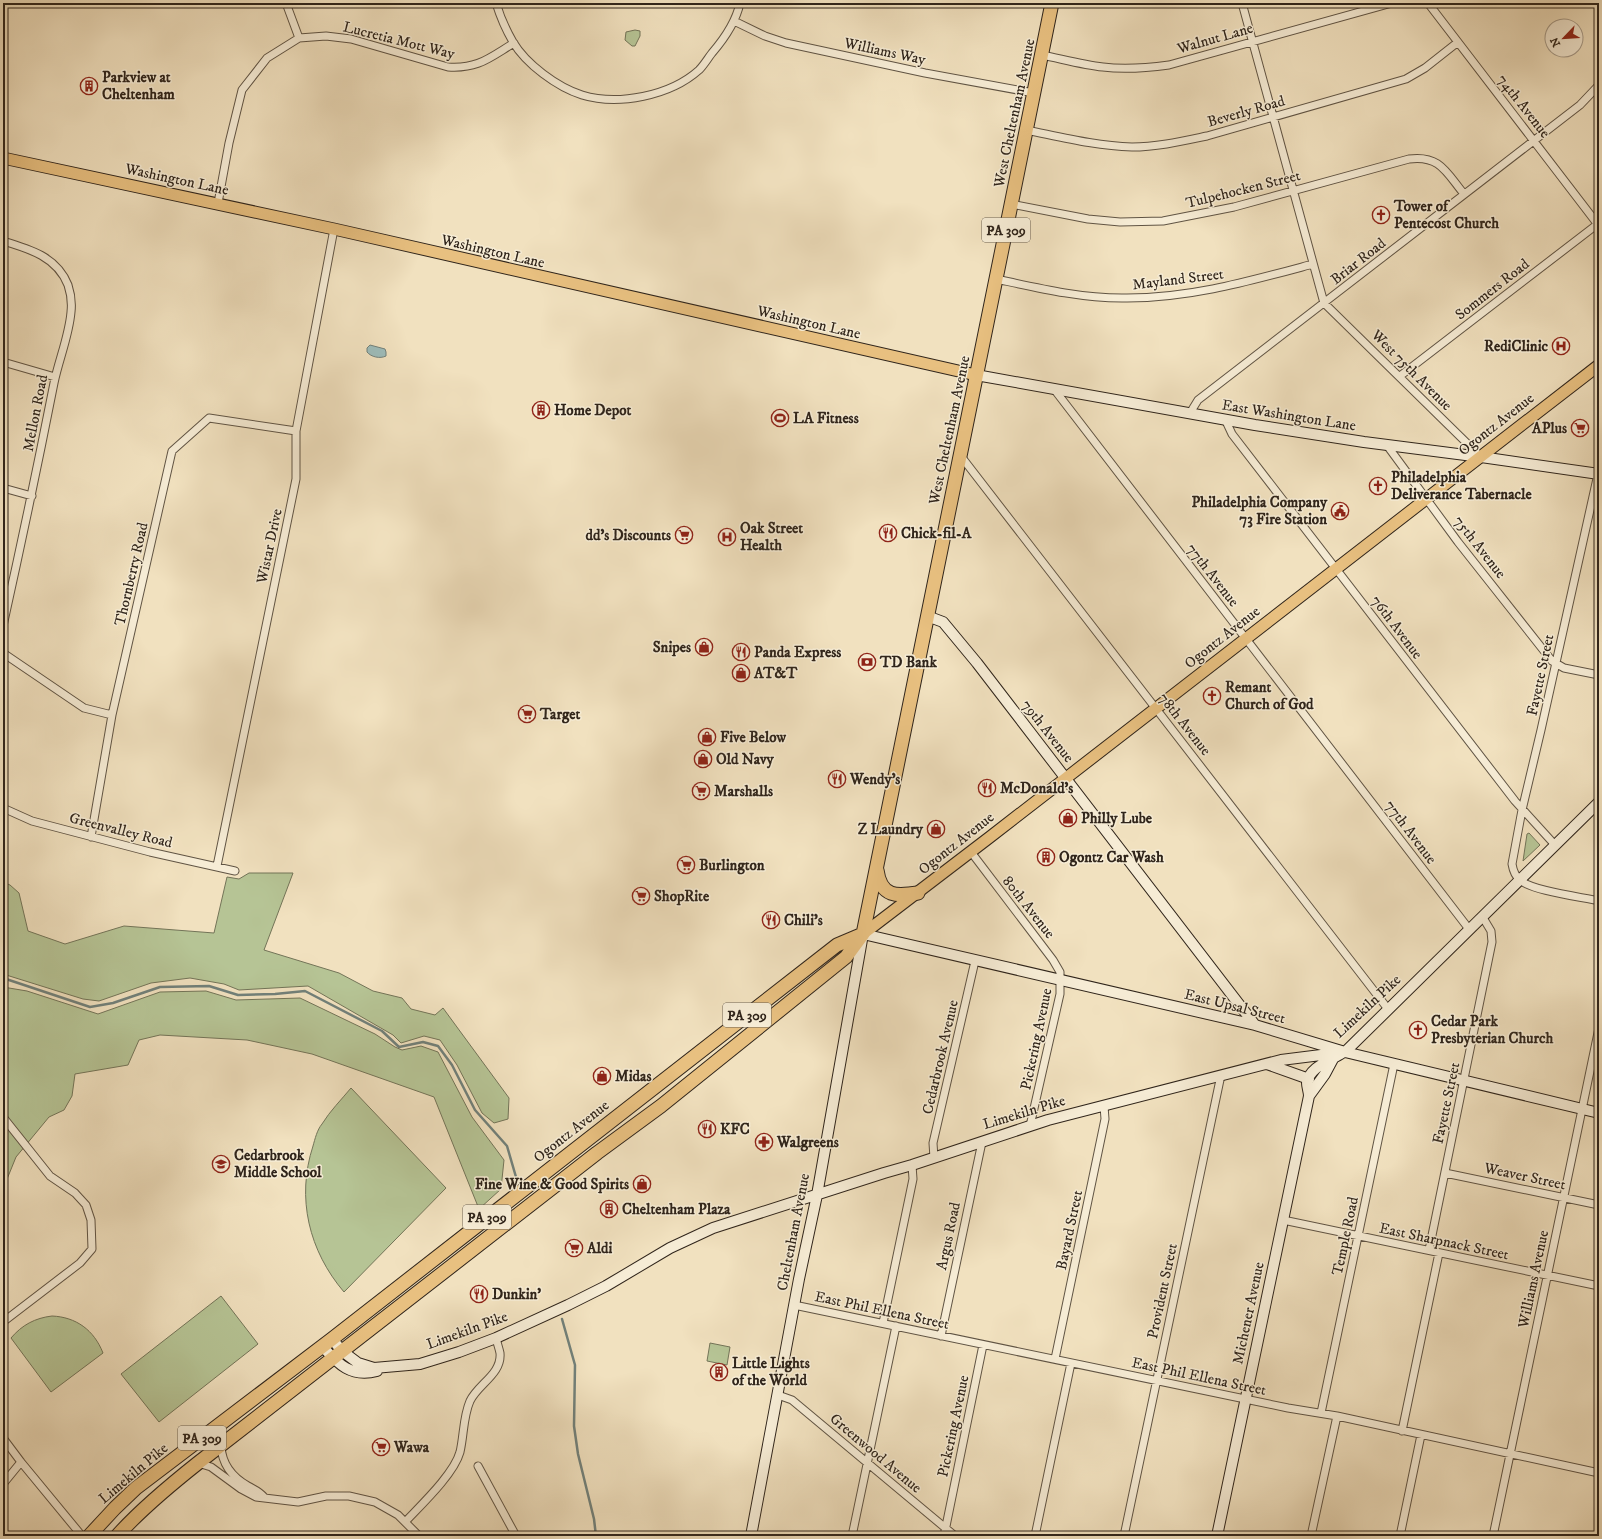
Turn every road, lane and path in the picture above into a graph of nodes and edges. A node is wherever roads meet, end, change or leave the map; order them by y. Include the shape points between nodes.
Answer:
1 (286, 3) edge
2 (496, 3) edge
3 (740, 3) edge
4 (1052, 3) edge
5 (1242, 3) edge
6 (1392, 3) edge
7 (1428, 3) edge
8 (734, 21) junction
9 (299, 38) junction
10 (1252, 41) junction
11 (1458, 42) junction
12 (514, 43) junction
13 (1042, 55) junction
14 (1599, 85) edge
15 (1034, 92) junction
16 (1273, 117) junction
17 (1026, 130) junction
18 (1534, 140) junction
19 (3, 158) edge
20 (1293, 190) junction
21 (1464, 194) junction
22 (218, 203) junction
23 (1011, 204) junction
24 (1599, 224) edge
25 (334, 229) junction
26 (3, 241) edge
27 (1313, 264) junction
28 (996, 279) junction
29 (1324, 303) junction
30 (3, 362) edge
31 (1599, 365) edge
32 (976, 375) junction
33 (1400, 376) junction
34 (55, 377) junction
35 (1054, 389) junction
36 (1190, 413) junction
37 (1225, 420) junction
38 (296, 431) junction
39 (1386, 444) junction
40 (960, 455) junction
41 (1480, 457) junction
42 (1599, 474) edge
43 (3, 488) edge
44 (32, 496) junction
45 (1426, 499) junction
46 (1337, 569) junction
47 (927, 616) junction
48 (3, 626) edge
49 (1246, 638) junction
50 (3, 653) edge
51 (1555, 664) junction
52 (1599, 675) edge
53 (1156, 708) junction
54 (112, 715) junction
55 (1066, 779) junction
56 (1599, 802) edge
57 (3, 808) edge
58 (1522, 810) junction
59 (92, 837) junction
60 (1554, 845) junction
61 (971, 852) junction
62 (217, 866) junction
63 (877, 869) junction
64 (235, 871) dead end
65 (1519, 880) junction
66 (918, 893) junction
67 (1599, 901) edge
68 (1482, 916) junction
69 (1469, 929) junction
70 (863, 934) junction
71 (975, 961) junction
72 (1061, 981) junction
73 (1388, 1009) junction
74 (1255, 1025) junction
75 (1599, 1028) edge
76 (1344, 1052) junction
77 (1333, 1059) junction
78 (1267, 1064) junction
79 (1394, 1064) junction
80 (1221, 1075) junction
81 (1309, 1079) junction
82 (1464, 1081) junction
83 (1309, 1096) junction
84 (1104, 1106) junction
85 (1582, 1109) junction
86 (1599, 1113) edge
87 (3, 1117) edge
88 (1030, 1126) junction
89 (982, 1142) junction
90 (934, 1158) junction
91 (912, 1165) junction
92 (1445, 1173) junction
93 (817, 1195) junction
94 (1564, 1197) junction
95 (1599, 1205) edge
96 (1283, 1220) junction
97 (1358, 1236) junction
98 (1429, 1250) junction
99 (1439, 1253) junction
100 (1547, 1275) junction
101 (1599, 1286) edge
102 (794, 1305) junction
103 (3, 1322) edge
104 (883, 1323) junction
105 (896, 1326) junction
106 (941, 1336) junction
107 (496, 1338) junction
108 (327, 1342) junction
109 (983, 1345) junction
110 (338, 1355) junction
111 (1055, 1360) junction
112 (1071, 1363) junction
113 (1157, 1381) junction
114 (778, 1395) junction
115 (1246, 1399) junction
116 (1321, 1413) junction
117 (1336, 1416) junction
118 (1402, 1431) junction
119 (1421, 1435) junction
120 (3, 1438) edge
121 (221, 1446) junction
122 (1510, 1454) junction
123 (21, 1462) junction
124 (198, 1463) junction
125 (868, 1463) junction
126 (478, 1466) dead end
127 (1599, 1473) edge
128 (3, 1484) edge
129 (264, 1497) junction
130 (405, 1522) junction
131 (945, 1528) junction
132 (82, 1536) edge
133 (89, 1536) edge
134 (117, 1536) edge
135 (419, 1536) edge
136 (516, 1536) edge
137 (751, 1536) edge
138 (852, 1536) edge
139 (944, 1536) edge
140 (955, 1536) edge
141 (1035, 1536) edge
142 (1124, 1536) edge
143 (1217, 1536) edge
144 (1311, 1536) edge
145 (1400, 1536) edge
146 (1493, 1536) edge

1 - 9 street
2 - 12 street via 501,19
3 - 8 street
4 - 13 highway, West Cheltenham Avenue / PA 309
5 - 10 street
6 - 10 street, Walnut Lane
7 - 11 street, 74th Avenue
8 - 12 street via 699,70 672,87 643,97 612,100 582,95 556,82 535,67
8 - 15 street, Williams Way via 786,43 925,73
9 - 12 street, Lucretia Mott Way via 326,36 351,39 448,67 462,68 477,65
9 - 22 street, Lucretia Mott Way via 267,58 242,90
10 - 13 street, Walnut Lane via 1168,65 1133,69 1103,67
10 - 16 street
11 - 16 street, Beverly Road via 1425,68 1406,79
11 - 18 street, 74th Avenue
13 - 15 highway, West Cheltenham Avenue / PA 309
14 - 18 street, Briar Road via 1580,105
15 - 17 highway, West Cheltenham Avenue / PA 309
16 - 17 street, Beverly Road via 1208,136 1153,145 1090,143
16 - 20 street
17 - 23 highway, West Cheltenham Avenue / PA 309
18 - 21 street, Briar Road
18 - 24 street, 74th Avenue
19 - 22 main road, Washington Lane
20 - 21 street, Tulpehocken Street via 1418,157 1428,158 1437,163
20 - 23 street, Tulpehocken Street via 1204,214 1163,221 1120,222 1088,219
20 - 27 street
21 - 29 street, Briar Road
22 - 25 main road, Washington Lane
23 - 28 highway, West Cheltenham Avenue / PA 309
24 - 33 street, Sommers Road
25 - 32 main road, Washington Lane
25 - 38 street, Wistar Drive
26 - 34 street, Mellon Road via 41,254 55,266 68,285 72,300 71,314
27 - 28 street, Mayland Street via 1205,291 1143,298 1082,295
27 - 29 street
28 - 32 highway, West Cheltenham Avenue / PA 309
29 - 33 street, West 75th Avenue
29 - 36 street, Briar Road via 1198,400
30 - 34 street
31 - 41 main road, Ogontz Avenue
32 - 35 street, East Washington Lane
32 - 40 highway, West Cheltenham Avenue / PA 309
33 - 41 street, West 75th Avenue
34 - 44 street, Mellon Road
35 - 36 street, East Washington Lane
35 - 49 street, 77th Avenue
36 - 37 street, East Washington Lane
37 - 39 street, East Washington Lane
37 - 46 street, 76th Avenue via 1232,434
38 - 54 street, Thornberry Road via 209,418 172,451
38 - 62 street, Wistar Drive via 296,479
39 - 41 street, East Washington Lane
39 - 45 street, 75th Avenue
40 - 47 highway, West Cheltenham Avenue / PA 309
40 - 53 street, 78th Avenue
41 - 42 street, East Washington Lane
41 - 45 main road, Ogontz Avenue
42 - 51 street, Fayette Street
43 - 44 street
44 - 48 street, Mellon Road
45 - 46 main road, Ogontz Avenue
45 - 51 street, 75th Avenue
46 - 49 main road, Ogontz Avenue
46 - 58 street, 76th Avenue
47 - 55 street, 79th Avenue via 943,622
47 - 63 highway, West Cheltenham Avenue / PA 309
49 - 53 main road, Ogontz Avenue
49 - 69 street, 77th Avenue
50 - 54 street via 84,708
51 - 52 street
51 - 58 street, Fayette Street
53 - 55 main road, Ogontz Avenue
53 - 73 street, 78th Avenue
54 - 59 street, Thornberry Road
55 - 61 main road, Ogontz Avenue
55 - 74 street, 79th Avenue
56 - 60 street, Limekiln Pike
57 - 59 street, Greenvalley Road via 32,821
58 - 60 street, 76th Avenue
58 - 65 street, Fayette Street via 1512,860 1513,869
59 - 62 street, Greenvalley Road
60 - 65 street, Limekiln Pike
61 - 66 main road, Ogontz Avenue
61 - 72 street, 80th Avenue via 1054,960
62 - 64 street, Greenvalley Road
63 - 66 highway via 881,884 891,894 897,896
63 - 70 highway, West Cheltenham Avenue / PA 309
65 - 67 street via 1533,887
65 - 68 street, Limekiln Pike
66 - 70 main road, Ogontz Avenue
68 - 69 street, Limekiln Pike
68 - 82 street, Fayette Street via 1489,927 1492,942
69 - 73 street, Limekiln Pike
70 - 71 street, East Upsal Street
70 - 93 street, Cheltenham Avenue
70 - 108 highway, Ogontz Avenue / PA 309 via 837,945
70 - 110 highway, Ogontz Avenue / PA 309 via 846,957 736,1046
71 - 72 street, East Upsal Street
71 - 90 street, Cedarbrook Avenue via 933,1142
72 - 74 street, East Upsal Street
72 - 88 street, Pickering Avenue
73 - 76 street, Limekiln Pike
74 - 76 street, East Upsal Street
75 - 85 street, Williams Avenue
76 - 77 street, Michener Avenue
76 - 78 street, Limekiln Pike
76 - 79 street, East Upsal Street
77 - 81 street, Michener Avenue via 1319,1066
77 - 83 street, Michener Avenue
78 - 80 street, Limekiln Pike
78 - 81 street
79 - 82 street, East Upsal Street
79 - 97 street, Temple Road
80 - 84 street, Limekiln Pike
80 - 113 street, Provident Street
81 - 83 street, Michener Avenue
82 - 85 street, East Upsal Street
82 - 92 street, Fayette Street
83 - 96 street, Michener Avenue
84 - 88 street, Limekiln Pike
84 - 111 street, Bayard Street via 1105,1119
85 - 86 street, East Upsal Street
85 - 94 street, Williams Avenue
87 - 103 street via 50,1176 75,1193 86,1205 91,1220 92,1249 80,1263
88 - 89 street, Limekiln Pike
89 - 90 street, Limekiln Pike
89 - 106 street, Argus Road
90 - 91 street, Limekiln Pike
91 - 93 street, Limekiln Pike
91 - 104 street via 913,1179
92 - 94 street, Weaver Street
92 - 98 street, Fayette Street
93 - 102 street, Cheltenham Avenue
93 - 107 street, Limekiln Pike via 694,1236 568,1305
94 - 95 street, Weaver Street
94 - 100 street, Williams Avenue
96 - 97 street, East Sharpnack Street
96 - 115 street, Michener Avenue
97 - 98 street, East Sharpnack Street
97 - 116 street, Temple Road
98 - 99 street, East Sharpnack Street
99 - 100 street, East Sharpnack Street
99 - 118 street
100 - 101 street, East Sharpnack Street
100 - 122 street, Williams Avenue
102 - 104 street, East Phil Ellena Street
102 - 114 street, Cheltenham Avenue
104 - 105 street, East Phil Ellena Street
105 - 106 street, East Phil Ellena Street
105 - 125 street
106 - 109 street, East Phil Ellena Street
107 - 110 street, Limekiln Pike via 420,1364 366,1367
107 - 130 street via 500,1354 497,1370 471,1400 465,1417 459,1453 446,1478
108 - 110 street, Limekiln Pike
108 - 133 highway, Limekiln Pike / PA 309 via 136,1488
109 - 111 street, East Phil Ellena Street
109 - 131 street, Pickering Avenue
110 - 121 highway, PA 309
111 - 112 street, East Phil Ellena Street
112 - 113 street, East Phil Ellena Street
112 - 141 street
113 - 115 street, East Phil Ellena Street
113 - 142 street, Provident Street
114 - 125 street, Greenwood Avenue via 792,1400
114 - 137 street, Cheltenham Avenue
115 - 116 street, East Phil Ellena Street
115 - 143 street, Michener Avenue
116 - 117 street, East Phil Ellena Street
117 - 118 street, East Phil Ellena Street
117 - 144 street
118 - 119 street, East Phil Ellena Street
119 - 122 street, East Phil Ellena Street
119 - 145 street
120 - 123 street
121 - 124 highway, PA 309
121 - 129 street via 222,1458 229,1471
122 - 127 street, East Phil Ellena Street
122 - 146 street, Williams Avenue
123 - 128 street
123 - 132 street
124 - 129 street via 211,1467 256,1497
124 - 134 highway, PA 309 via 131,1520
125 - 131 street, Greenwood Avenue
125 - 138 street
126 - 136 street
129 - 130 street via 298,1502 326,1496 349,1496 375,1502
130 - 135 street
131 - 139 street, Pickering Avenue
131 - 140 street, Greenwood Avenue

